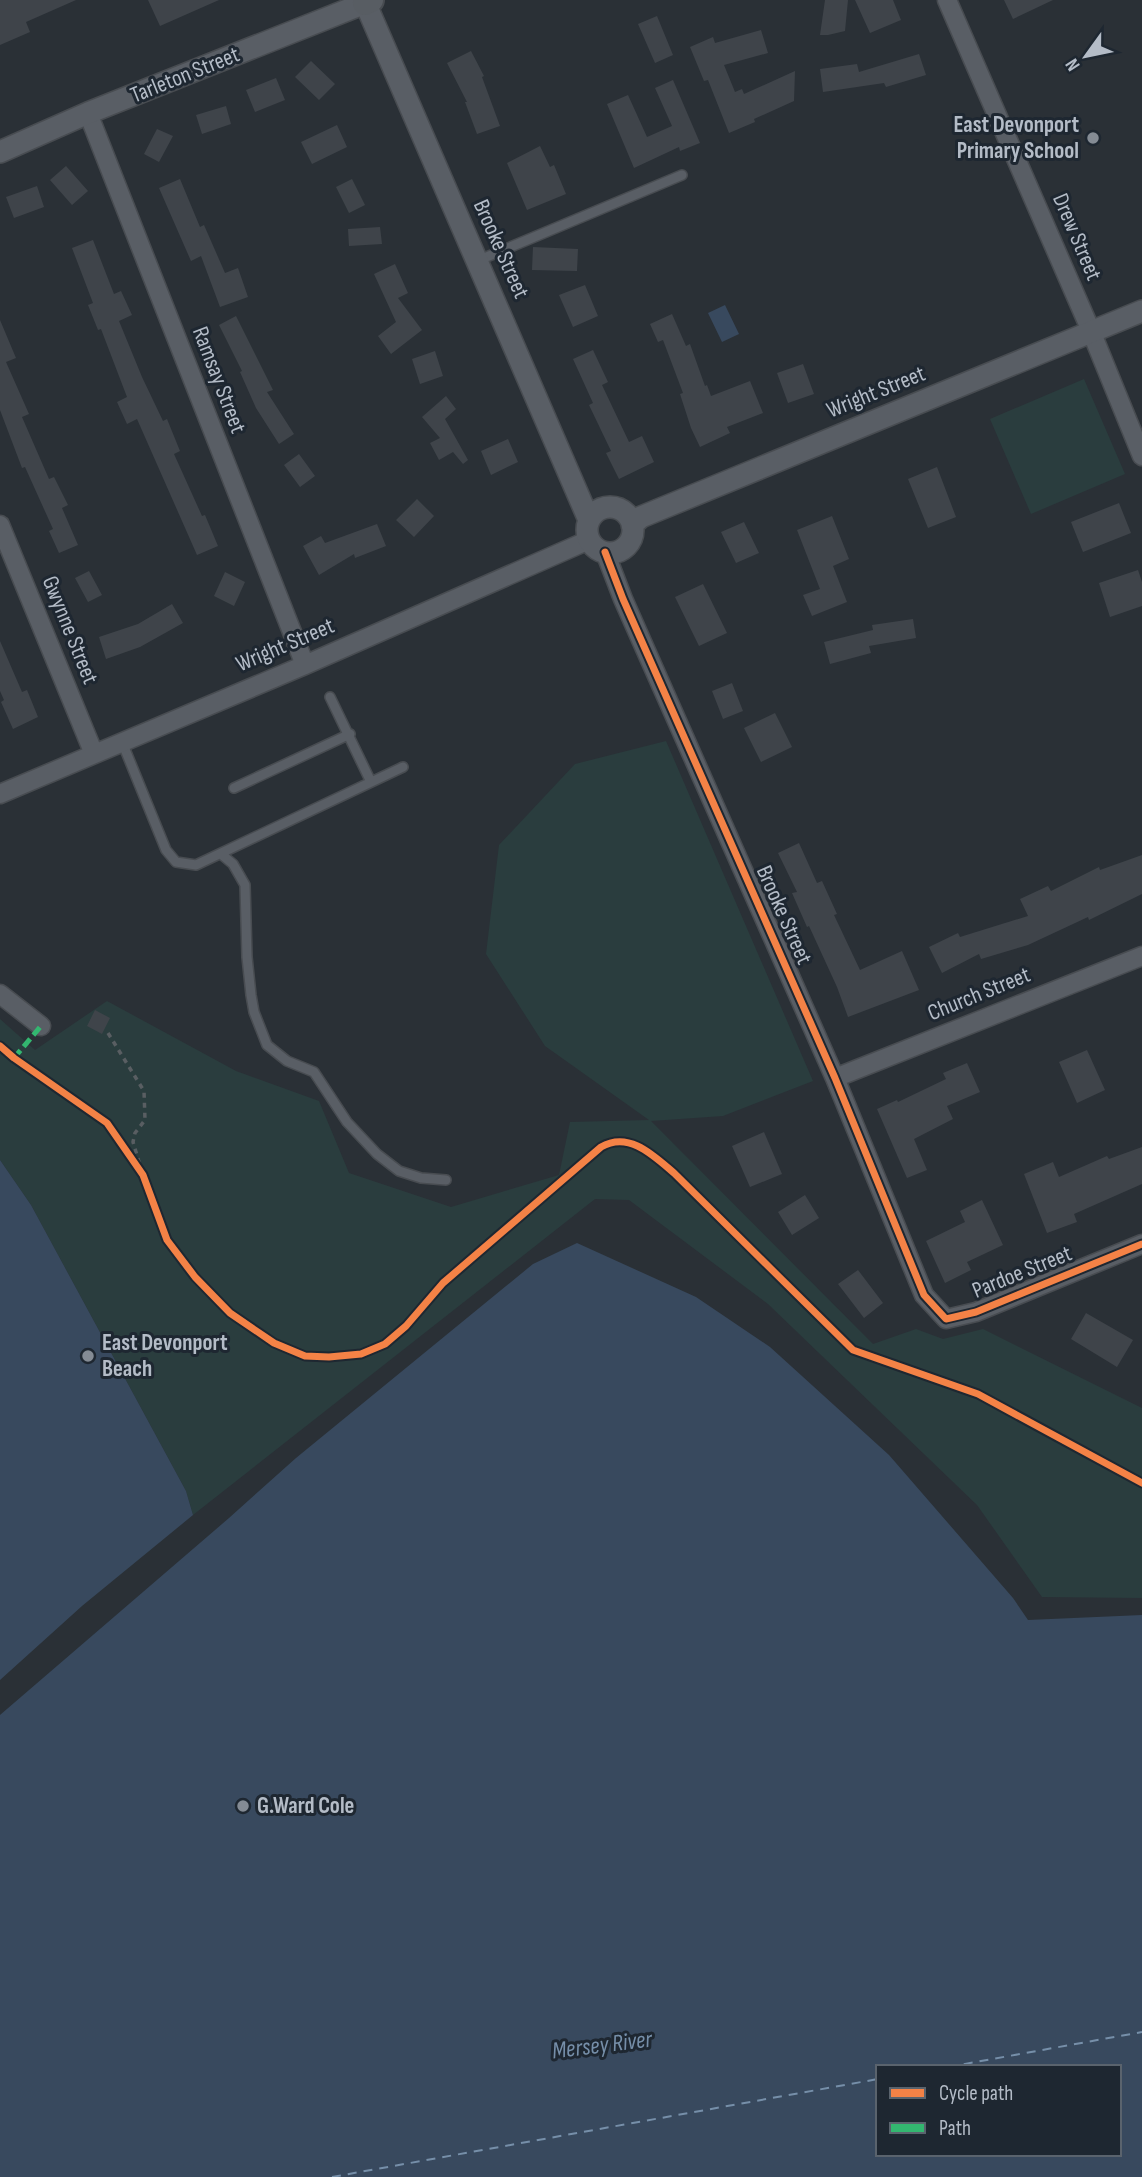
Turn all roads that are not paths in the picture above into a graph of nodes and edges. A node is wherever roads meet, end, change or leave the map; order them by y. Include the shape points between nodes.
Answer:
1 (947, 0) edge
2 (367, 1) edge
3 (88, 113) junction
4 (0, 152) edge
5 (682, 175) dead end
6 (477, 261) junction
7 (1142, 311) edge
8 (1091, 331) junction
9 (1142, 456) edge
10 (0, 525) edge
11 (632, 525) junction
12 (594, 537) junction
13 (305, 665) junction
14 (330, 697) dead end
15 (350, 734) junction
16 (122, 741) junction
17 (94, 754) junction
18 (403, 767) dead end
19 (371, 782) junction
20 (234, 788) dead end
21 (0, 794) edge
22 (221, 854) junction
23 (1142, 956) edge
24 (0, 994) edge
25 (40, 1026) dead end
26 (835, 1077) junction
27 (446, 1180) dead end
28 (1142, 1244) edge
29 (924, 1295) joint

1 - 8 street, Drew Street
2 - 3 street, Tarleton Street
2 - 6 street, Brooke Street
3 - 4 street, Tarleton Street
3 - 13 street, Ramsay Street
5 - 6 lane
6 - 12 street, Brooke Street
7 - 8 street, Wright Street
8 - 9 street, Drew Street
8 - 11 street, Wright Street via 641,517
10 - 17 street, Gwynne Street
11 - 12 street via 626,546 620,550
11 - 12 street via 625,513 612,507 598,510
12 - 13 street, Wright Street
12 - 26 street, Brooke Street
13 - 16 street, Wright Street
14 - 15 lane
15 - 19 lane
15 - 20 lane
16 - 17 street, Wright Street
16 - 22 lane via 166,850 176,862 196,865
17 - 21 street, Wright Street
18 - 19 lane
19 - 22 lane
22 - 27 lane via 245,885 251,995 267,1045 287,1061 314,1072 347,1122 399,1171
23 - 26 street, Church Street
24 - 25 street
26 - 29 street, Brooke Street
28 - 29 street, Pardoe Street via 976,1312 946,1319

